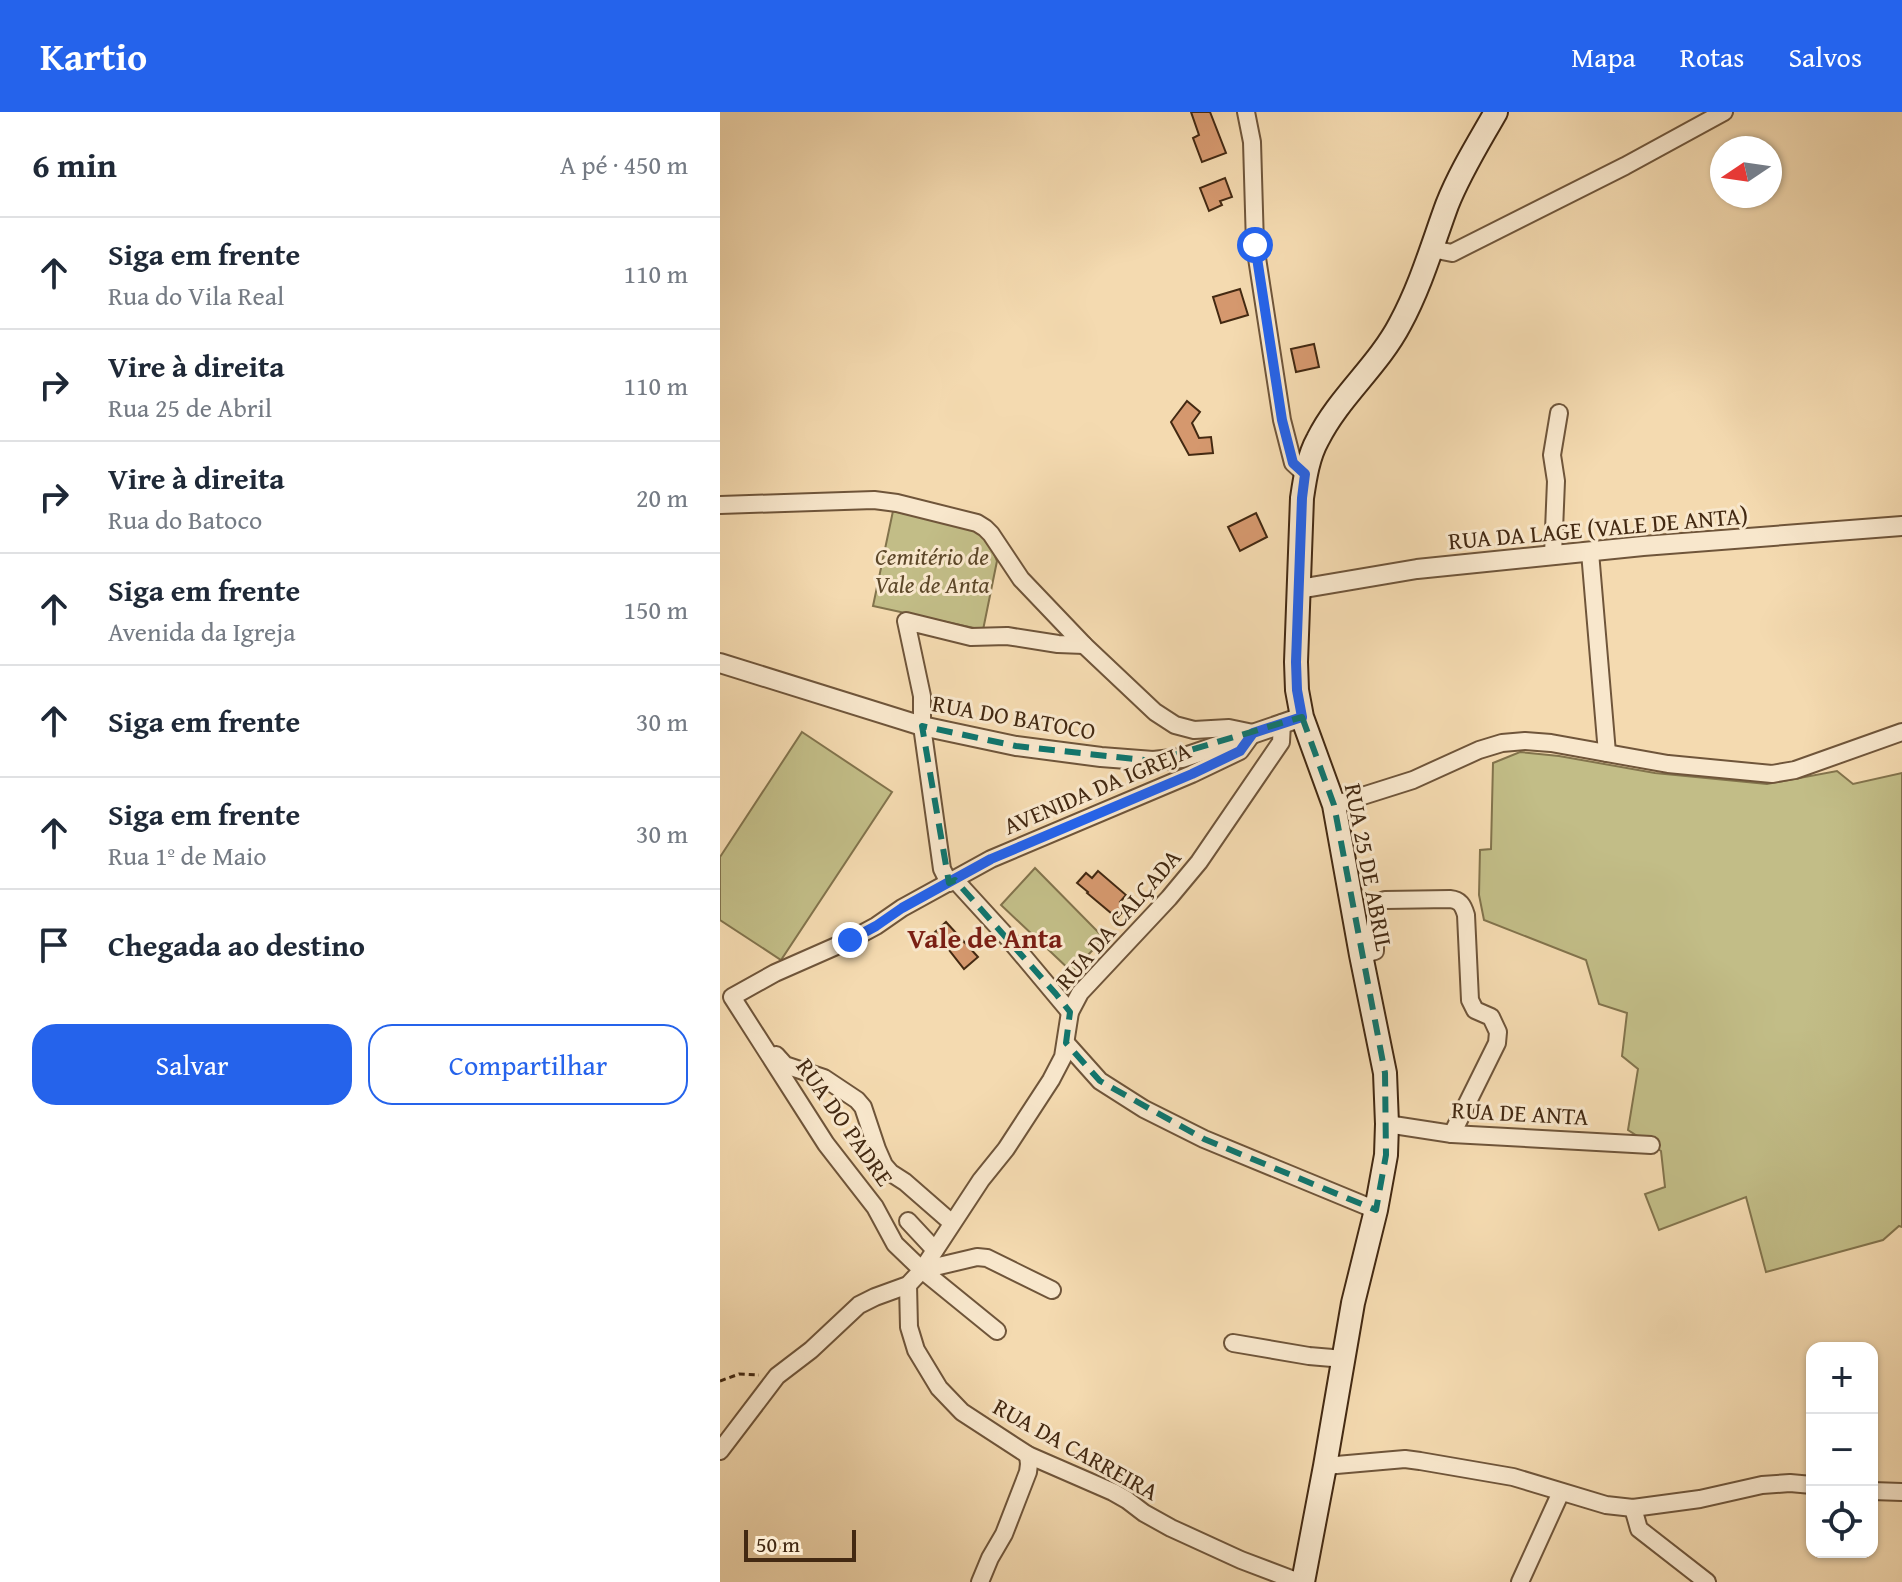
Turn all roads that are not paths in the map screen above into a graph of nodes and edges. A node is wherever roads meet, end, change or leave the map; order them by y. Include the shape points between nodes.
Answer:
1 (1246, 112) edge
2 (1496, 112) edge
3 (1724, 112) edge
4 (1432, 249) junction
5 (1559, 413) dead end
6 (1305, 474) junction
7 (720, 505) edge
8 (1902, 526) edge
9 (1590, 552) junction
10 (1553, 555) junction
11 (1299, 589) junction
12 (1084, 645) junction
13 (720, 663) edge
14 (1292, 720) junction
15 (922, 726) junction
16 (1902, 732) edge
17 (1253, 733) junction
18 (1607, 753) junction
19 (1334, 805) junction
20 (952, 881) junction
21 (1361, 955) junction
22 (732, 997) joint
23 (1070, 1012) junction
24 (1066, 1043) junction
25 (766, 1051) junction
26 (1387, 1124) junction
27 (1452, 1134) junction
28 (1651, 1145) dead end
29 (1376, 1210) junction
30 (908, 1221) dead end
31 (952, 1223) junction
32 (935, 1250) junction
33 (922, 1270) junction
34 (908, 1285) junction
35 (1052, 1290) dead end
36 (997, 1331) dead end
37 (1233, 1343) dead end
38 (1344, 1359) junction
39 (720, 1451) edge
40 (1028, 1455) junction
41 (1325, 1466) junction
42 (1806, 1484) edge
43 (1878, 1491) edge
44 (1561, 1492) junction
45 (1902, 1492) edge
46 (1633, 1508) junction
47 (980, 1582) edge
48 (1301, 1582) edge
49 (1520, 1582) edge
50 (1707, 1582) edge

1 - 6 street via 1255,245 1282,420 1293,463
2 - 4 main road, RUA 25 DE ABRIL via 1448,202
3 - 4 street via 1452,253
4 - 6 main road, RUA 25 DE ABRIL via 1399,328 1335,411
5 - 10 street via 1552,455
6 - 11 main road, RUA 25 DE ABRIL
7 - 12 street via 874,500 977,523
8 - 9 street, RUA DA LAGE (VALE DE ANTA)
9 - 10 street, RUA DA LAGE (VALE DE ANTA)
9 - 18 street
10 - 11 street, RUA DA LAGE (VALE DE ANTA) via 1417,569
11 - 14 main road, RUA 25 DE ABRIL
12 - 15 street via 971,637 906,621 922,696
12 - 17 street via 1175,725
13 - 15 street, RUA DO BATOCO
14 - 17 street, RUA DO BATOCO
14 - 19 main road, RUA 25 DE ABRIL
14 - 23 street, RUA DA CALÇADA via 1199,862 1080,993
15 - 17 street, RUA DO BATOCO via 1016,746 1153,761 1182,758
15 - 20 street via 942,869
16 - 18 street via 1772,774
17 - 20 street, AVENIDA DA IGREJA via 1240,751 991,859
18 - 19 street via 1551,743 1502,743
19 - 21 main road, RUA 25 DE ABRIL
20 - 22 street, AVENIDA DA IGREJA via 850,940
20 - 23 street
21 - 26 main road, RUA 25 DE ABRIL via 1385,1073
21 - 27 street via 1375,951 1378,903 1450,899 1463,905 1470,1000 1475,1010 1491,1017 1498,1032
22 - 25 street, RUA DO PADRE
23 - 24 street, RUA DA CALÇADA
24 - 29 street via 1100,1081 1144,1109
24 - 31 street, RUA DA CALÇADA via 1051,1080
25 - 31 street via 857,1100 884,1165
25 - 33 street, RUA DO PADRE via 895,1244
26 - 27 street, RUA DE ANTA
26 - 29 main road, RUA 25 DE ABRIL
27 - 28 street, RUA DE ANTA
29 - 38 main road, RUA 25 DE ABRIL
30 - 32 street
31 - 32 street, RUA DA CALÇADA
32 - 33 street, RUA DA CALÇADA
33 - 34 street, RUA DA CALÇADA
33 - 35 street via 987,1258
33 - 36 street, RUA DO PADRE
34 - 39 street via 859,1305 777,1376
34 - 40 street, RUA DA CARREIRA via 909,1327 939,1388 962,1412
37 - 38 street
38 - 41 main road, RUA 25 DE ABRIL
40 - 47 street via 1028,1472
40 - 48 street, RUA DA CARREIRA via 1113,1492 1209,1546
41 - 44 street via 1405,1459 1513,1477
41 - 48 main road, RUA 25 DE ABRIL
42 - 46 street via 1762,1485
43 - 45 street
44 - 46 street
44 - 49 street
46 - 50 street via 1639,1529

